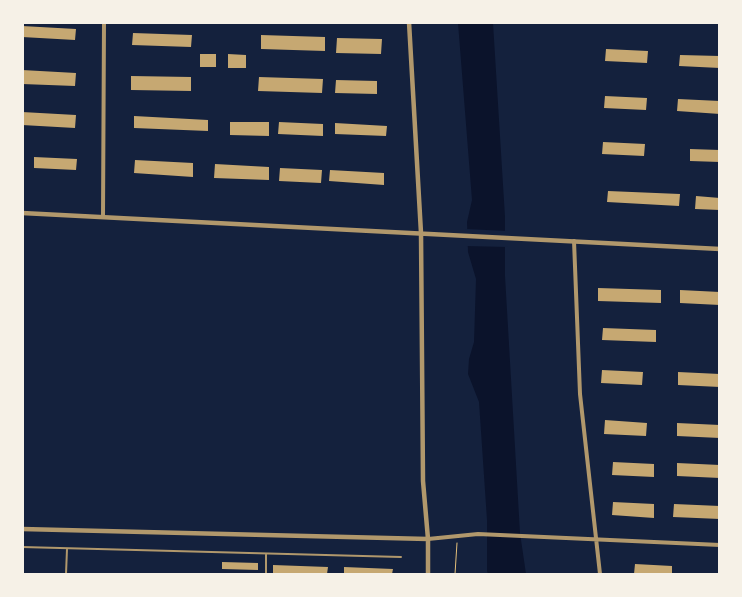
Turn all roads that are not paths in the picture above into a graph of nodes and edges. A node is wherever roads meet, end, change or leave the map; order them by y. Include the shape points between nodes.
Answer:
1 (104, 22) edge
2 (408, 22) edge
3 (22, 213) edge
4 (103, 216) junction
5 (421, 233) junction
6 (574, 241) junction
7 (720, 249) edge
8 (22, 529) edge
9 (428, 539) junction
10 (596, 540) junction
11 (720, 545) edge
12 (22, 548) edge
13 (67, 548) junction
14 (266, 554) junction
15 (401, 557) dead end
16 (66, 574) edge
17 (266, 574) edge
18 (428, 574) edge
19 (600, 574) edge

1 - 4 street
2 - 5 street
3 - 4 street
4 - 5 street
5 - 6 street
5 - 9 street via 423,481
6 - 7 street
6 - 10 street via 580,394
8 - 9 street
9 - 10 street via 478,534
9 - 18 street
10 - 11 street
10 - 19 street
12 - 13 lane
13 - 14 lane
13 - 16 lane
14 - 15 lane
14 - 17 lane

